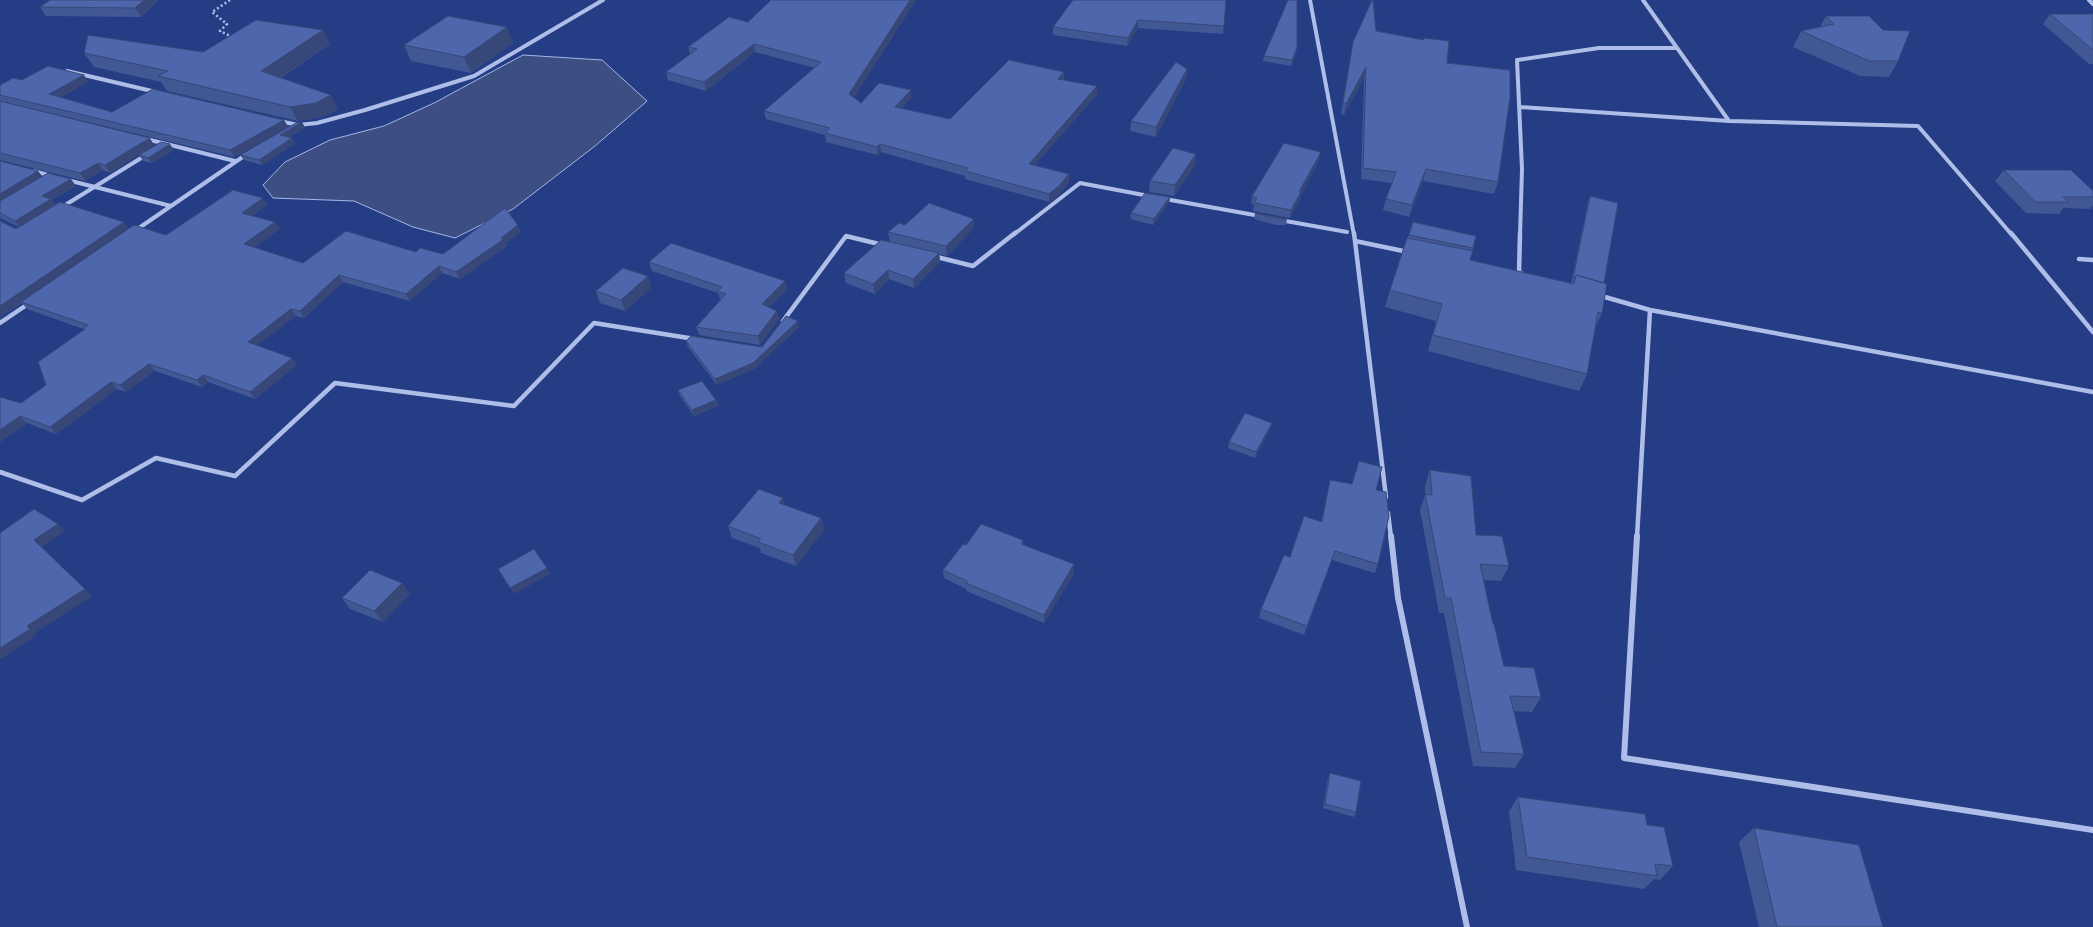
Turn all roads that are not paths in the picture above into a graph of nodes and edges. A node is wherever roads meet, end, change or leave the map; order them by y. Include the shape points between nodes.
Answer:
1 (603, 0) edge
2 (1310, 0) edge
3 (1643, 0) edge
4 (2089, 0) edge
5 (2093, 4) edge
6 (1676, 48) junction
7 (67, 71) edge
8 (160, 93) edge
9 (1519, 107) junction
10 (270, 119) edge
11 (1729, 121) junction
12 (298, 125) junction
13 (290, 130) edge
14 (144, 139) edge
15 (163, 144) junction
16 (156, 148) edge
17 (251, 152) edge
18 (148, 153) edge
19 (235, 161) junction
20 (27, 170) edge
21 (53, 176) junction
22 (46, 181) edge
23 (95, 186) junction
24 (171, 206) junction
25 (54, 212) edge
26 (1347, 232) dead end
27 (130, 234) edge
28 (1355, 242) junction
29 (891, 247) edge
30 (1413, 253) edge
31 (928, 255) edge
32 (2079, 259) dead end
33 (2093, 260) edge
34 (1510, 271) edge
35 (1519, 273) junction
36 (1529, 276) edge
37 (1594, 294) edge
38 (32, 301) edge
39 (1650, 310) junction
40 (0, 323) edge
41 (779, 327) edge
42 (2093, 332) edge
43 (703, 340) edge
44 (2093, 392) edge
45 (0, 472) edge
46 (2093, 830) edge
47 (1467, 927) edge

1 - 12 street via 474,76 365,110
2 - 28 street
3 - 6 street
4 - 5 street
6 - 9 street via 1599,48 1517,60
6 - 11 street
7 - 8 street
9 - 11 street
9 - 35 street via 1522,169
10 - 12 street
11 - 42 street via 1918,126
12 - 13 street
14 - 15 street
15 - 16 street
15 - 19 street
17 - 19 street
18 - 23 street
19 - 24 street
20 - 21 street
21 - 22 street
21 - 23 street
23 - 24 street
23 - 25 street
24 - 27 street
26 - 31 street via 1080,183 973,266
28 - 30 street
28 - 47 street via 1398,598
29 - 41 street via 846,236
32 - 33 street
34 - 35 street
35 - 36 street
37 - 39 street
38 - 40 street
39 - 44 street
39 - 46 street via 1624,758
43 - 45 street via 594,322 514,406 335,383 235,476 156,458 82,500

